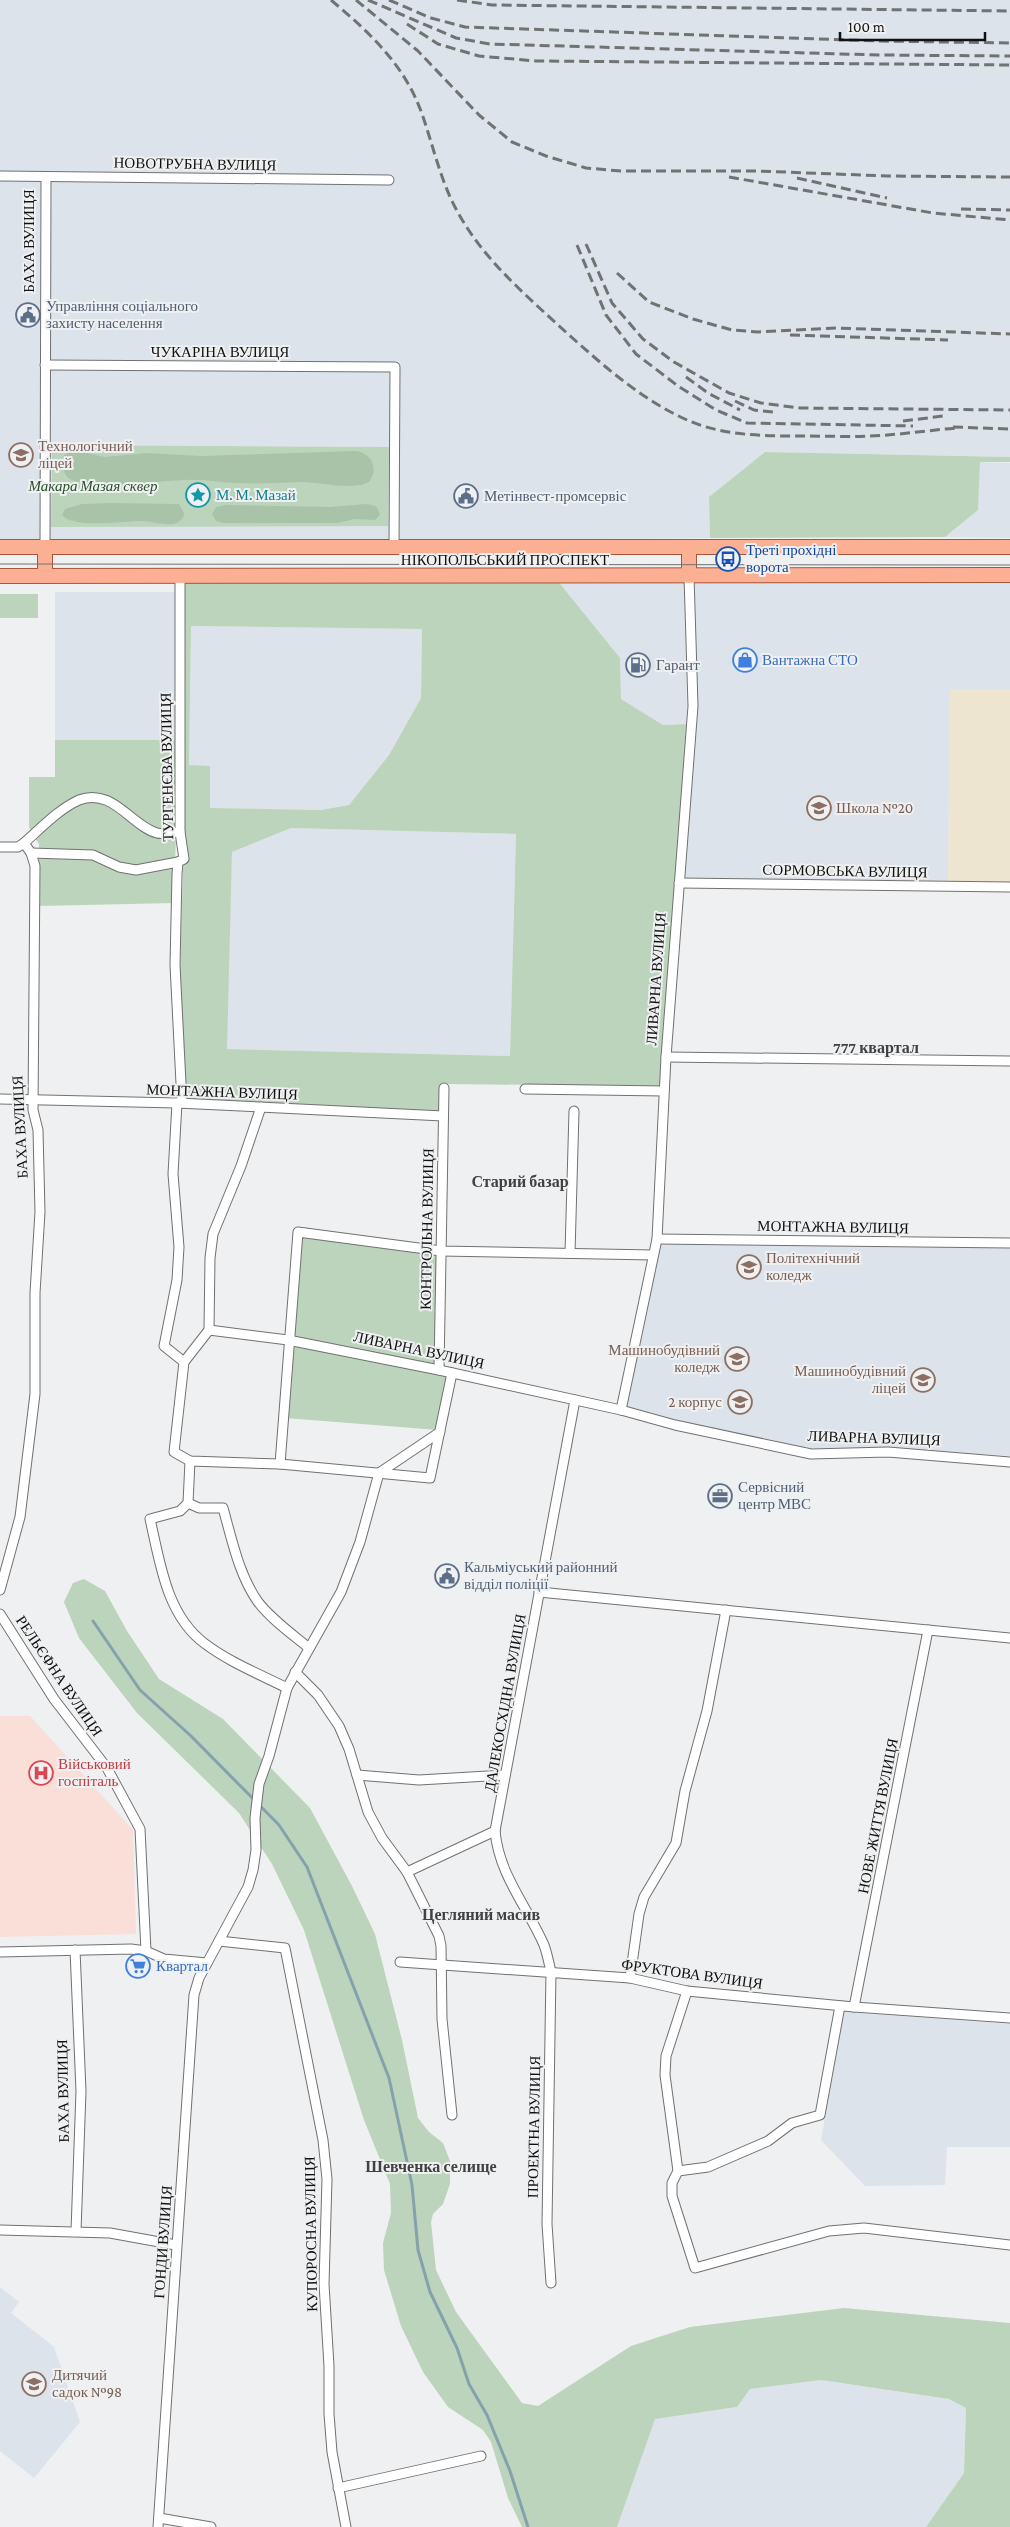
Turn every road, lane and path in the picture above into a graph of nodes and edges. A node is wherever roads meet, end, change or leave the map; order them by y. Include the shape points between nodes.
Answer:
1 (0, 176) edge
2 (46, 177) junction
3 (389, 180) dead end
4 (45, 365) junction
5 (0, 547) edge
6 (45, 547) junction
7 (394, 547) junction
8 (689, 547) junction
9 (1010, 547) edge
10 (1010, 575) edge
11 (0, 576) edge
12 (45, 576) junction
13 (180, 576) junction
14 (689, 576) junction
15 (180, 832) junction
16 (24, 843) junction
17 (0, 847) edge
18 (32, 853) junction
19 (178, 862) junction
20 (679, 883) junction
21 (1010, 887) edge
22 (666, 1056) junction
23 (1010, 1060) edge
24 (444, 1088) dead end
25 (525, 1089) dead end
26 (664, 1091) junction
27 (0, 1099) edge
28 (33, 1100) junction
29 (180, 1103) junction
30 (260, 1107) junction
31 (574, 1111) dead end
32 (443, 1116) junction
33 (657, 1239) junction
34 (1010, 1243) edge
35 (441, 1251) junction
36 (570, 1253) junction
37 (653, 1255) junction
38 (208, 1330) junction
39 (288, 1340) junction
40 (184, 1362) junction
41 (439, 1370) junction
42 (452, 1373) junction
43 (575, 1400) junction
44 (621, 1410) junction
45 (440, 1432) junction
46 (190, 1461) junction
47 (1010, 1462) edge
48 (280, 1464) junction
49 (379, 1473) junction
50 (188, 1503) junction
51 (0, 1590) edge
52 (539, 1592) junction
53 (726, 1610) junction
54 (0, 1614) edge
55 (928, 1630) junction
56 (1010, 1638) edge
57 (310, 1648) junction
58 (295, 1672) junction
59 (287, 1688) junction
60 (356, 1774) junction
61 (505, 1775) junction
62 (495, 1831) junction
63 (407, 1872) junction
64 (219, 1941) junction
65 (75, 1950) junction
66 (146, 1951) junction
67 (0, 1952) edge
68 (400, 1962) dead end
69 (207, 1963) junction
70 (441, 1966) junction
71 (551, 1972) junction
72 (630, 1978) junction
73 (687, 1990) junction
74 (840, 2006) junction
75 (854, 2007) junction
76 (1010, 2018) edge
77 (452, 2114) dead end
78 (678, 2171) junction
79 (0, 2230) edge
80 (76, 2230) junction
81 (176, 2245) junction
82 (1010, 2245) edge
83 (552, 2283) dead end
84 (481, 2456) dead end
85 (338, 2488) junction
86 (158, 2523) edge
87 (211, 2527) edge
88 (346, 2527) edge

1 - 2 street, НОВОТРУБНА ВУЛИЦЯ
2 - 3 street, НОВОТРУБНА ВУЛИЦЯ
2 - 4 street, БАХА ВУЛИЦЯ
4 - 6 street, БАХА ВУЛИЦЯ
4 - 7 street, ЧУКАРІНА ВУЛИЦЯ via 395,367
5 - 6 main road, НІКОПОЛЬСЬКИЙ ПРОСПЕКТ
6 - 7 main road, НІКОПОЛЬСЬКИЙ ПРОСПЕКТ
6 - 12 main road, БАХА ВУЛИЦЯ
7 - 8 main road, НІКОПОЛЬСЬКИЙ ПРОСПЕКТ
8 - 9 main road, НІКОПОЛЬСЬКИЙ ПРОСПЕКТ
8 - 14 main road, ЛИВАРНА ВУЛИЦЯ
10 - 14 main road, НІКОПОЛЬСЬКИЙ ПРОСПЕКТ
11 - 12 main road, НІКОПОЛЬСЬКИЙ ПРОСПЕКТ
12 - 13 main road, НІКОПОЛЬСЬКИЙ ПРОСПЕКТ
13 - 14 main road, НІКОПОЛЬСЬКИЙ ПРОСПЕКТ
13 - 15 street, ТУРГЕНЄВА ВУЛИЦЯ
14 - 20 street, ЛИВАРНА ВУЛИЦЯ via 693,706
15 - 16 street via 155,833 109,801 88,798 59,813
15 - 19 street, ТУРГЕНЄВА ВУЛИЦЯ via 184,858
16 - 17 street via 18,847
16 - 18 street
18 - 19 street via 93,855 118,868 136,870
18 - 28 street, БАХА ВУЛИЦЯ via 35,866
19 - 29 street, ТУРГЕНЄВА ВУЛИЦЯ via 175,965
20 - 21 street, СОРМОВСЬКА ВУЛИЦЯ
20 - 22 street, ЛИВАРНА ВУЛИЦЯ
22 - 23 street
22 - 26 street, ЛИВАРНА ВУЛИЦЯ
24 - 32 street, КОНТРОЛЬНА ВУЛИЦЯ
25 - 26 street
26 - 33 street, ЛИВАРНА ВУЛИЦЯ
27 - 28 street, МОНТАЖНА ВУЛИЦЯ
28 - 29 street, МОНТАЖНА ВУЛИЦЯ
28 - 51 street, БАХА ВУЛИЦЯ via 33,1116 38,1130 40,1212 35,1293 35,1394 20,1517
29 - 30 street, МОНТАЖНА ВУЛИЦЯ
29 - 40 street via 173,1174 180,1247 164,1346
30 - 32 street, МОНТАЖНА ВУЛИЦЯ
30 - 38 street via 241,1166 213,1234
31 - 36 street
32 - 35 street, КОНТРОЛЬНА ВУЛИЦЯ
33 - 34 street, МОНТАЖНА ВУЛИЦЯ
33 - 37 street, ЛИВАРНА ВУЛИЦЯ
35 - 36 street
35 - 39 street via 298,1232
35 - 41 street, КОНТРОЛЬНА ВУЛИЦЯ
36 - 37 street
37 - 44 street, ЛИВАРНА ВУЛИЦЯ
38 - 39 street, ЛИВАРНА ВУЛИЦЯ
38 - 40 street
39 - 41 street, ЛИВАРНА ВУЛИЦЯ
39 - 48 street
40 - 46 street via 174,1452
41 - 42 street, ЛИВАРНА ВУЛИЦЯ
42 - 43 street, ЛИВАРНА ВУЛИЦЯ
42 - 45 street
43 - 44 street, ЛИВАРНА ВУЛИЦЯ
43 - 52 street, ДАЛЕКОСХІДНА ВУЛИЦЯ
44 - 47 street, ЛИВАРНА ВУЛИЦЯ via 811,1454 888,1452
45 - 49 street
45 - 49 street via 430,1478
46 - 48 street
46 - 50 street
48 - 49 street
49 - 57 street via 360,1542 341,1592
50 - 57 street via 199,1508 223,1508 236,1556 258,1602
50 - 59 street via 175,1513 150,1519 164,1580 174,1606 202,1642 224,1657
52 - 53 street
52 - 61 street, ДАЛЕКОСХІДНА ВУЛИЦЯ
53 - 55 street
53 - 72 street via 707,1711 685,1791 676,1843 644,1897
54 - 66 street, РЕЛЬЄФНА ВУЛИЦЯ via 54,1699 107,1768 140,1829
55 - 56 street
55 - 75 street, НОВЕ ЖИТТЯ ВУЛИЦЯ
57 - 58 street
58 - 59 street
58 - 60 street via 318,1695 339,1726
59 - 64 street via 259,1784 253,1870 248,1887
60 - 61 street via 420,1780
60 - 63 street via 368,1812
61 - 62 street, ДАЛЕКОСХІДНА ВУЛИЦЯ
62 - 63 street
62 - 71 street, ДАЛЕКОСХІДНА ВУЛИЦЯ via 502,1868 544,1946
63 - 70 street via 439,1936
64 - 69 street
64 - 85 street, КУПОРОСНА ВУЛИЦЯ via 285,1948 323,2140 327,2179 324,2284 329,2414
65 - 66 street
65 - 67 street
65 - 80 street, БАХА ВУЛИЦЯ via 81,2092
66 - 69 street via 164,1959
68 - 70 street, ФРУКТОВА ВУЛИЦЯ
69 - 81 street, ГОНДИ ВУЛИЦЯ via 194,1995
70 - 71 street, ФРУКТОВА ВУЛИЦЯ
70 - 77 street via 442,2019
71 - 72 street, ФРУКТОВА ВУЛИЦЯ
71 - 83 street, ПРОЕКТНА ВУЛИЦЯ via 547,2224
72 - 73 street, ФРУКТОВА ВУЛИЦЯ
73 - 74 street, ФРУКТОВА ВУЛИЦЯ
73 - 78 street via 666,2056 665,2075
74 - 75 street, ФРУКТОВА ВУЛИЦЯ
74 - 78 street via 820,2115 792,2123 768,2141 708,2166
75 - 76 street, ФРУКТОВА ВУЛИЦЯ
78 - 82 street via 672,2183 672,2196 695,2268 829,2231 864,2228
79 - 80 street
80 - 81 street via 135,2236
81 - 86 street, ГОНДИ ВУЛИЦЯ
84 - 85 street
85 - 88 street, КУПОРОСНА ВУЛИЦЯ
86 - 87 street

